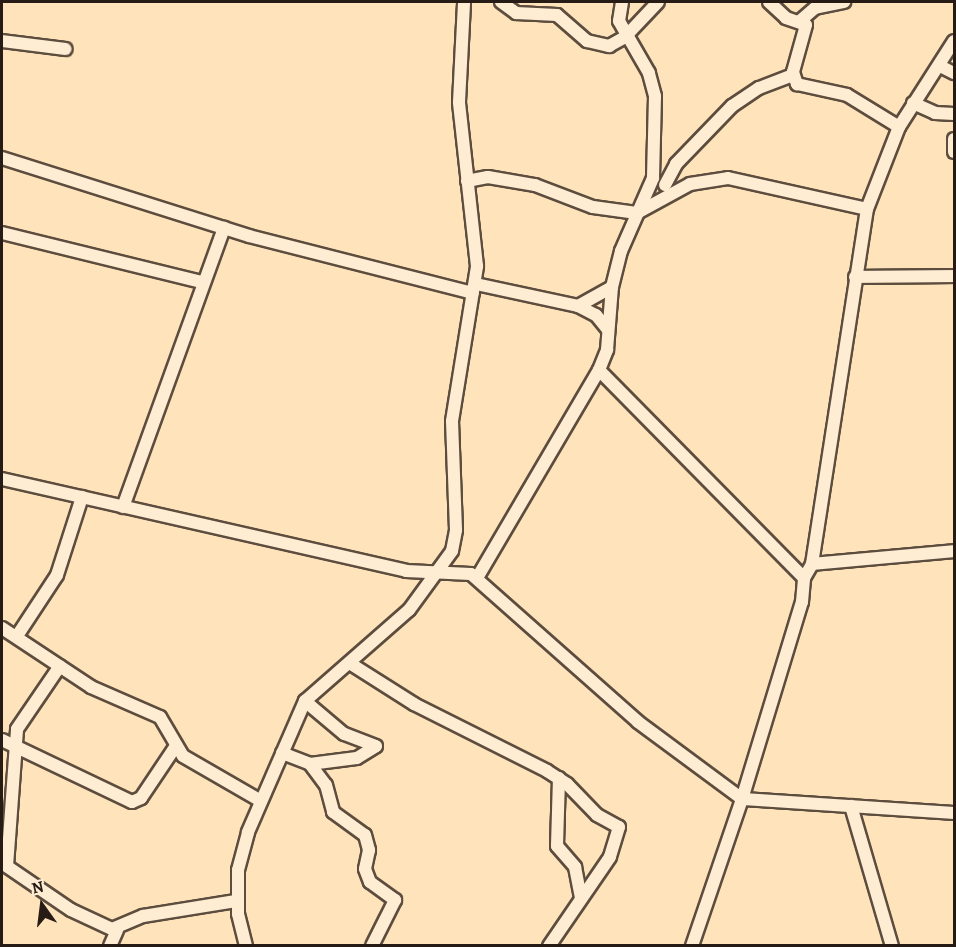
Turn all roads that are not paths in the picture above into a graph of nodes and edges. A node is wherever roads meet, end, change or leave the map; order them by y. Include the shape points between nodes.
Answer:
1 (464, 2) edge
2 (501, 2) edge
3 (622, 2) edge
4 (658, 2) edge
5 (769, 2) edge
6 (844, 2) edge
7 (801, 20) junction
8 (625, 38) junction
9 (2, 41) edge
10 (954, 41) edge
11 (65, 49) dead end
12 (940, 66) junction
13 (954, 73) edge
14 (793, 75) junction
15 (913, 103) junction
16 (954, 114) edge
17 (899, 127) junction
18 (954, 139) edge
19 (954, 152) edge
20 (2, 158) edge
21 (653, 178) junction
22 (467, 181) junction
23 (669, 189) junction
24 (867, 209) junction
25 (637, 213) junction
26 (224, 228) junction
27 (2, 233) edge
28 (954, 276) edge
29 (855, 277) junction
30 (202, 282) junction
31 (612, 287) junction
32 (475, 289) junction
33 (578, 306) junction
34 (608, 330) junction
35 (599, 370) junction
36 (2, 479) edge
37 (82, 497) junction
38 (123, 507) junction
39 (954, 551) edge
40 (812, 564) junction
41 (437, 572) junction
42 (477, 578) junction
43 (804, 578) junction
44 (2, 628) edge
45 (17, 636) junction
46 (351, 664) junction
47 (60, 666) junction
48 (306, 701) junction
49 (2, 740) edge
50 (15, 746) junction
51 (176, 746) junction
52 (282, 753) junction
53 (310, 764) junction
54 (559, 778) junction
55 (742, 799) junction
56 (261, 801) junction
57 (851, 806) junction
58 (954, 813) edge
59 (4, 865) edge
60 (580, 898) junction
61 (236, 901) junction
62 (117, 930) junction
63 (110, 945) edge
64 (246, 945) edge
65 (374, 945) edge
66 (549, 945) edge
67 (692, 945) edge
68 (892, 945) edge

1 - 22 street via 459,102
2 - 8 street via 516,12 557,15 587,41 609,46
3 - 8 street via 618,21
4 - 8 street
5 - 7 street via 788,19
6 - 7 street via 815,8
7 - 14 street via 807,28
8 - 21 street via 649,73 655,96
9 - 11 street
10 - 12 street
12 - 13 street
12 - 15 street
14 - 17 street via 796,84 847,95
14 - 23 street via 759,88 732,106 676,164
15 - 16 street via 935,113
15 - 17 street
17 - 24 street
18 - 19 street
20 - 26 street
21 - 23 street
21 - 25 street
22 - 25 street via 488,177 535,185 593,207
22 - 32 street
23 - 24 street via 728,178
23 - 25 street
24 - 29 street
25 - 31 street
26 - 30 street
26 - 32 street
27 - 30 street
28 - 29 street
29 - 40 street
30 - 38 street
31 - 33 street
31 - 34 street
32 - 33 street
32 - 41 street via 452,421 456,530 452,551
33 - 34 street via 596,315
34 - 35 street
35 - 42 street
35 - 43 street
36 - 37 street
37 - 38 street
37 - 45 street via 57,576
38 - 41 street via 406,571
39 - 40 street
40 - 43 street
41 - 42 street via 454,571
41 - 46 street via 409,610
42 - 55 street via 638,722
43 - 55 street via 802,602
44 - 45 street
45 - 47 street
46 - 48 street
46 - 54 street via 414,704
47 - 50 street via 17,729
47 - 51 street via 91,687 160,717
48 - 52 street
48 - 53 street via 344,735 376,746 357,758
49 - 50 street
50 - 51 street via 132,802 141,798
50 - 59 street
51 - 56 street via 192,762
52 - 53 street
52 - 56 street
53 - 65 street via 326,785 333,812 365,835 369,850 365,869 370,882 394,900
54 - 60 street via 557,846 575,867
54 - 60 street via 597,815 619,827 621,834 610,857
55 - 57 street
55 - 67 street
56 - 61 street via 238,870
57 - 58 street
57 - 68 street
59 - 62 street via 71,910
60 - 66 street
61 - 62 street via 143,916 125,921
61 - 64 street
62 - 63 street

